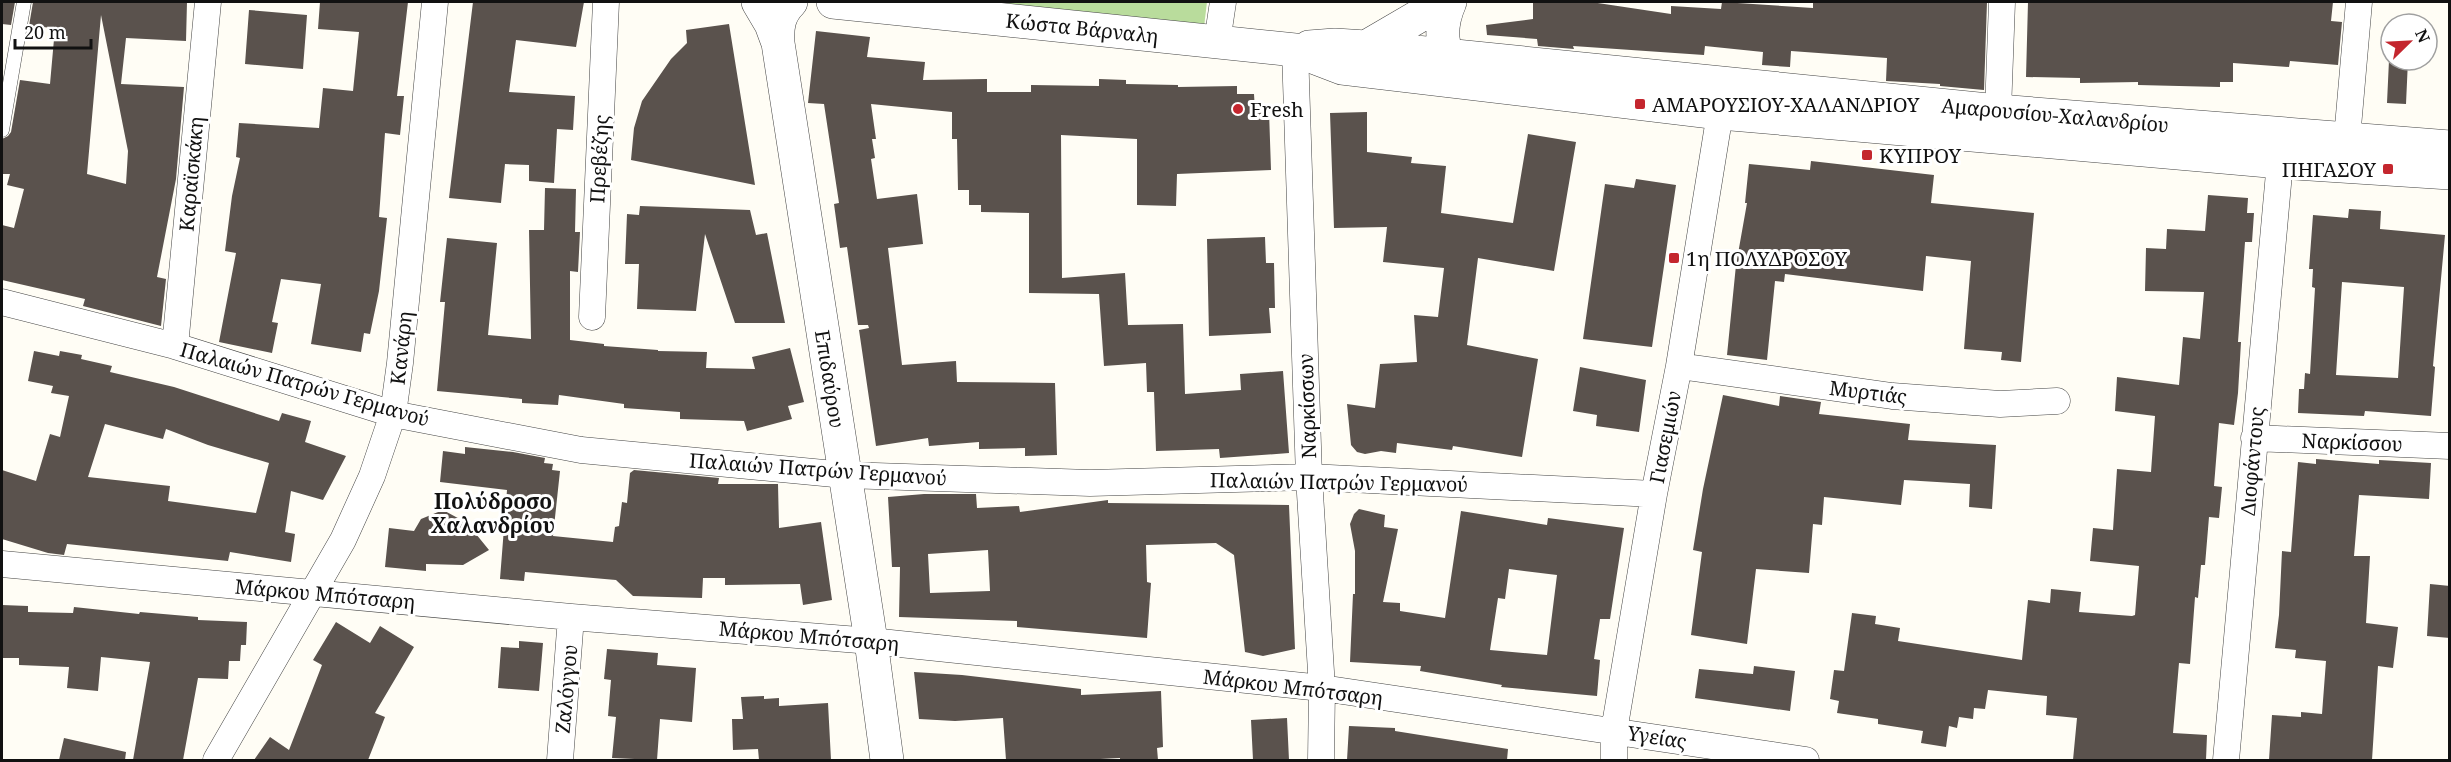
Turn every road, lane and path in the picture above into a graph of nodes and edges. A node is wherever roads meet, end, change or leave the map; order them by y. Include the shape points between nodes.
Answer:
1 (24, 2) edge
2 (208, 2) edge
3 (435, 2) edge
4 (606, 2) edge
5 (758, 2) edge
6 (791, 2) edge
7 (833, 2) edge
8 (1223, 2) edge
9 (1443, 2) edge
10 (1450, 2) edge
11 (2002, 2) edge
12 (2359, 2) edge
13 (889, 4) edge
14 (1217, 42) junction
15 (778, 44) junction
16 (1366, 47) junction
17 (1295, 50) junction
18 (1446, 57) junction
19 (1468, 85) junction
20 (1998, 111) junction
21 (1720, 113) junction
22 (2, 130) edge
23 (2347, 138) junction
24 (2450, 147) edge
25 (2280, 162) junction
26 (2450, 173) edge
27 (2, 302) edge
28 (592, 317) dead end
29 (175, 346) junction
30 (1679, 366) junction
31 (2057, 401) dead end
32 (393, 414) junction
33 (2254, 438) junction
34 (2450, 446) edge
35 (845, 475) junction
36 (1309, 477) junction
37 (1654, 494) junction
38 (2, 564) edge
39 (313, 592) junction
40 (571, 617) junction
41 (871, 641) junction
42 (1322, 688) junction
43 (1614, 731) junction
44 (216, 760) edge
45 (560, 760) edge
46 (888, 760) edge
47 (1321, 760) edge
48 (1614, 760) edge
49 (1806, 760) edge
50 (2226, 760) edge

1 - 22 lane
2 - 29 street, Καραϊσκάκη
3 - 32 street, Κανάρη
4 - 28 street, Πρεβέζης
5 - 15 street, Επιδαύρου
6 - 15 street via 777,26
7 - 13 street, Κώστα Βάρναλη
8 - 14 street
9 - 16 street
10 - 18 street via 1442,28
11 - 20 street
12 - 23 street
13 - 14 street, Κώστα Βάρναλη
14 - 17 street, Κώστα Βάρναλη
15 - 35 street, Επιδαύρου
16 - 17 street, Κώστα Βάρναλη via 1319,45
16 - 18 street, Κώστα Βάρναλη
17 - 19 street, Κώστα Βάρναλη via 1342,68
17 - 36 street, Ναρκίσσων
18 - 19 street
18 - 20 street, Αμαρουσίου-Χαλανδρίου
19 - 21 street, Αμαρουσίου-Χαλανδρίου
20 - 23 street, Αμαρουσίου-Χαλανδρίου
21 - 25 street, Αμαρουσίου-Χαλανδρίου
21 - 30 street, Γιασεμιών
23 - 24 street, Αμαρουσίου-Χαλανδρίου
25 - 26 street, Αμαρουσίου-Χαλανδρίου
25 - 33 street, Διοφάντους
27 - 29 street, Παλαιών Πατρών Γερμανού
29 - 32 street, Παλαιών Πατρών Γερμανού
30 - 31 street, Μυρτιάς via 1892,396 2000,404
30 - 37 street, Γιασεμιών
32 - 35 street, Παλαιών Πατρών Γερμανού via 581,450
32 - 39 street, Κανάρη via 372,476 343,540
33 - 34 street, Ναρκίσσου
33 - 50 street, Διοφάντους
35 - 36 street, Παλαιών Πατρών Γερμανού via 1090,483
35 - 41 street, Επιδαύρου
36 - 37 street, Παλαιών Πατρών Γερμανού
36 - 42 street, Ναρκίσσων
37 - 43 street, Γιασεμιών
38 - 39 street, Μάρκου Μπότσαρη
39 - 40 street, Μάρκου Μπότσαρη
39 - 44 street, Κανάρη
40 - 41 street, Μάρκου Μπότσαρη
40 - 45 street, Ζαλόγγου
41 - 42 street, Μάρκου Μπότσαρη
41 - 46 street, Επιδαύρου
42 - 43 street, Μάρκου Μπότσαρη
42 - 47 street, Ναρκίσσων
43 - 48 street, Γιασεμιών
43 - 49 street, Υγείας

